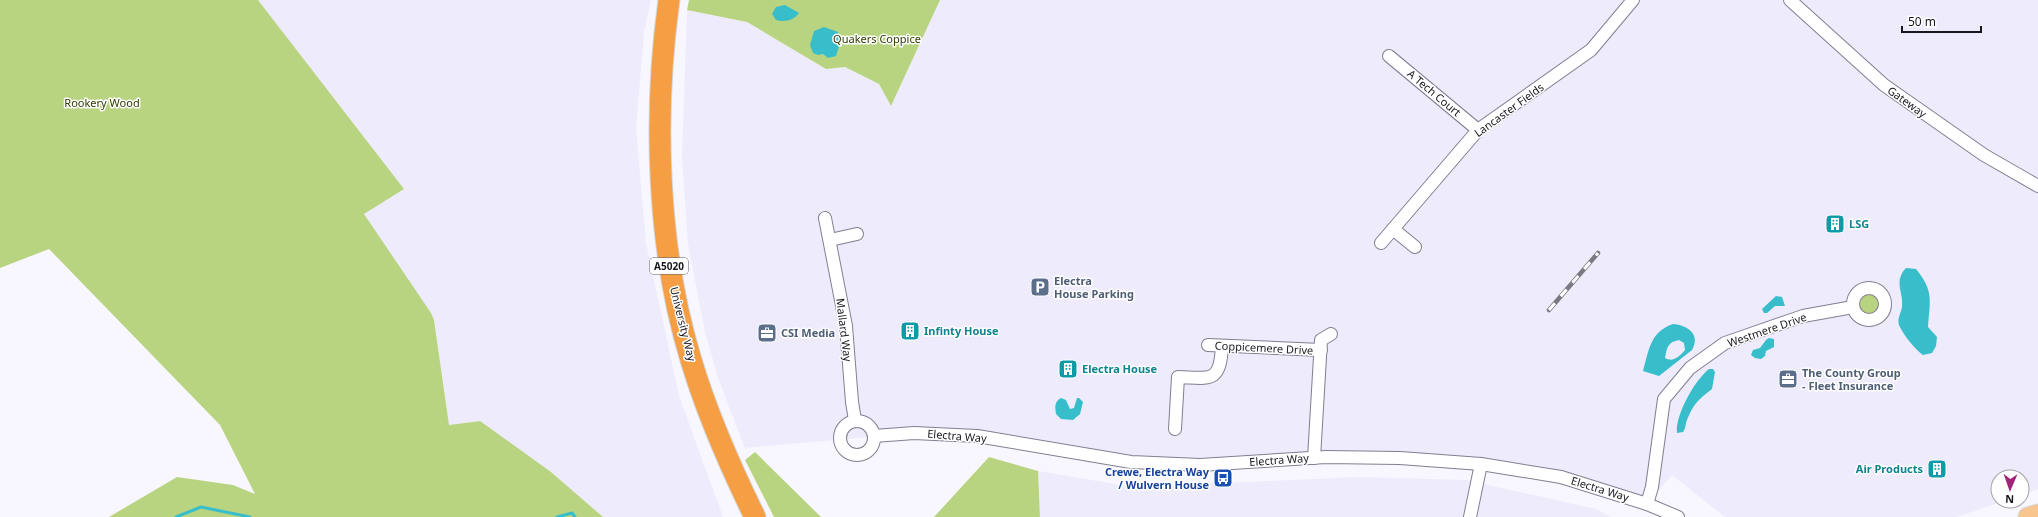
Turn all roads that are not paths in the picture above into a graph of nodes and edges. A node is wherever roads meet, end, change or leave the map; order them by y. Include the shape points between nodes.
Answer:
1 (669, 0) edge
2 (1633, 0) edge
3 (1790, 0) edge
4 (1389, 56) dead end
5 (1478, 130) junction
6 (2038, 186) edge
7 (825, 218) dead end
8 (1393, 229) junction
9 (857, 234) dead end
10 (830, 240) junction
11 (1381, 243) dead end
12 (1415, 247) dead end
13 (1853, 307) dead end
14 (1331, 334) dead end
15 (1208, 345) dead end
16 (1222, 346) junction
17 (1321, 350) junction
18 (855, 420) junction
19 (1175, 430) dead end
20 (874, 436) junction
21 (1314, 458) junction
22 (1481, 464) junction
23 (1647, 504) junction
24 (2038, 514) edge
25 (755, 517) edge
26 (1470, 517) edge
27 (1678, 517) edge
28 (2028, 517) edge

1 - 25 highway, University Way / A5020 via 662,76 661,138 665,224 671,278 690,360 727,457
2 - 5 street, Lancaster Fields via 1591,50
3 - 6 street, Gateway via 1884,85 1984,155
4 - 5 street, A Tech Court
5 - 8 street, Lancaster Fields
7 - 10 street, Mallard Way
8 - 11 street, Lancaster Fields
8 - 12 street
9 - 10 street
10 - 18 street, Mallard Way via 846,326
13 - 23 street, Westmere Drive via 1803,316 1725,343 1690,368 1664,399 1652,487
14 - 17 street, Coppicemere Drive via 1321,340
15 - 16 street, Coppicemere Drive
16 - 17 street, Coppicemere Drive
16 - 19 street via 1221,363 1214,376 1178,377
17 - 21 street, Coppicemere Drive
18 - 20 street via 868,424
18 - 20 street via 843,426 841,432 839,439 845,451 858,455 870,449
20 - 21 street, Electra Way via 914,433 977,436 1131,462 1192,465
21 - 22 street, Electra Way via 1400,458
22 - 23 street, Electra Way via 1561,477
22 - 26 street
23 - 27 street, Electra Way
24 - 28 main road

